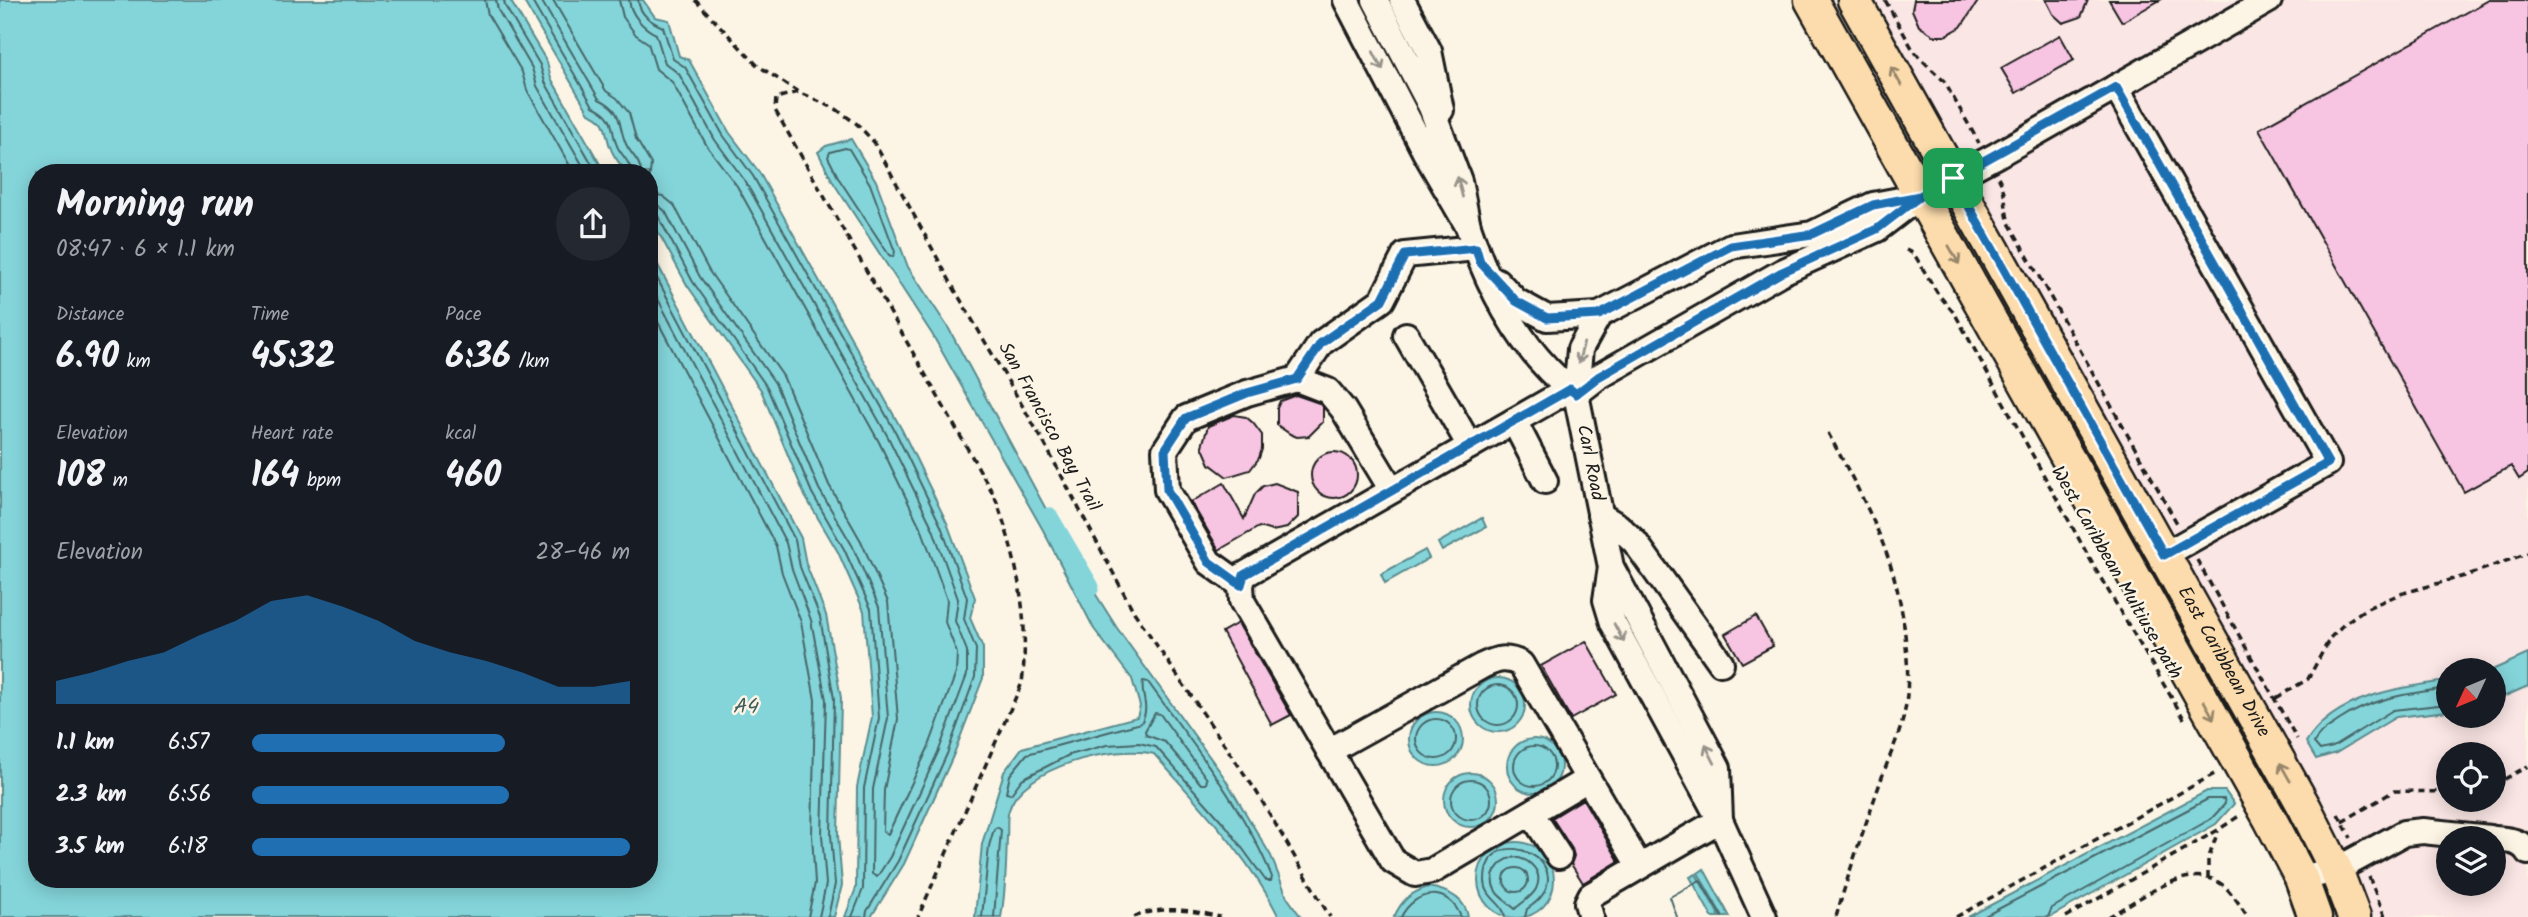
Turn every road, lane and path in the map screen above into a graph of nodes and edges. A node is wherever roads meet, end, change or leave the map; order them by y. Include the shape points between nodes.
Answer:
1 (695, 0) edge
2 (1346, 0) edge
3 (1375, 0) edge
4 (1402, 0) edge
5 (1811, 0) edge
6 (1854, 0) edge
7 (1885, 0) edge
8 (2269, 0) edge
9 (2116, 87) junction
10 (798, 92) junction
11 (1974, 134) dead end
12 (1446, 146) junction
13 (1953, 178) junction
14 (2000, 180) dead end
15 (1920, 196) junction
16 (1475, 245) junction
17 (1906, 250) dead end
18 (1599, 315) junction
19 (1406, 335) dead end
20 (1297, 379) junction
21 (1573, 391) junction
22 (1514, 421) junction
23 (1828, 433) dead end
24 (1470, 446) junction
25 (1545, 481) dead end
26 (1392, 490) junction
27 (1600, 514) junction
28 (2176, 549) junction
29 (2528, 553) edge
30 (1241, 585) junction
31 (1721, 663) dead end
32 (2275, 698) junction
33 (2191, 728) dead end
34 (2299, 743) dead end
35 (1329, 751) junction
36 (2235, 757) junction
37 (2528, 766) edge
38 (2506, 778) edge
39 (1588, 779) junction
40 (2436, 792) edge
41 (2321, 809) junction
42 (1531, 813) junction
43 (2255, 817) junction
44 (1720, 820) junction
45 (2342, 822) junction
46 (2218, 831) junction
47 (2436, 833) edge
48 (2506, 840) edge
49 (2353, 842) dead end
50 (2528, 852) edge
51 (1559, 856) dead end
52 (1639, 866) junction
53 (2336, 870) junction
54 (2368, 874) dead end
55 (2301, 878) junction
56 (2208, 879) junction
57 (918, 917) edge
58 (1134, 917) edge
59 (1220, 917) edge
60 (1330, 917) edge
61 (1591, 917) edge
62 (1764, 917) edge
63 (1836, 917) edge
64 (1956, 917) edge
65 (2066, 917) edge
66 (2108, 917) edge
67 (2248, 917) edge
68 (2315, 917) edge
69 (2354, 917) edge
70 (2385, 917) edge

1 - 10 path, San Francisco Bay Trail via 757,65
2 -> 16 street
3 - 12 street via 1431,107
4 - 12 street via 1429,51
5 - 15 main road, East Caribbean Drive
13 -> 6 main road, East Caribbean Drive
7 - 11 path via 1912,48 1944,81
8 - 9 street
9 - 13 street
9 - 28 street via 2328,463
10 - 57 path via 776,98 775,110 995,497 1022,600 1022,683
10 - 60 path, San Francisco Bay Trail via 836,109 874,142 1134,612 1256,791
16 -> 12 street
13 - 15 street
13 - 28 main road, East Caribbean Drive
14 - 28 path via 2009,223
15 - 18 street via 1873,205 1812,234 1731,246
15 - 21 street via 1877,229 1782,272
15 -> 36 main road, East Caribbean Drive
16 - 18 street via 1516,301 1547,318
16 - 20 street via 1405,255 1382,300 1321,343
16 - 21 street via 1501,308 1553,377
17 - 33 path, West Caribbean Multiuse path via 1914,254 1955,314 2096,570
18 -> 21 street, Carl Road via 1580,349
19 - 24 street
20 - 26 street via 1328,391
20 - 30 street via 1186,418 1165,450 1167,490 1209,562
21 - 22 street
21 - 27 street, Carl Road
22 - 24 street
22 - 25 street
23 - 63 path via 1887,550 1901,602 1908,663 1903,716
24 - 26 street
26 - 30 street via 1244,575
27 - 31 street via 1635,542
27 - 44 street, Carl Road via 1611,567 1606,600 1614,623
28 - 32 path
41 -> 28 main road, East Caribbean Drive via 2265,735
29 - 32 path via 2365,608 2330,638 2308,679
30 - 35 street via 1242,601
32 - 34 path
35 - 39 street via 1482,666 1511,659 1521,664
35 - 42 street via 1393,862 1415,874 1432,871
36 - 43 main road, East Caribbean Drive
36 - 64 path
37 - 38 path
39 - 42 street
39 - 52 street
40 - 45 path via 2394,791
41 - 45 path
41 - 53 main road, East Caribbean Drive
42 - 51 street
43 - 46 path
43 - 55 main road, East Caribbean Drive
44 - 52 street
44 - 62 street, Carl Road
45 - 49 path
46 - 56 path via 2208,860
46 - 65 path
47 - 53 street via 2404,833
48 - 50 street
52 - 61 street via 1591,895 1587,903
53 - 55 street
53 - 69 main road, East Caribbean Drive
54 - 70 path
55 - 68 main road, East Caribbean Drive
56 - 66 path via 2184,877
56 - 67 path via 2223,885
58 - 59 path via 1148,911 1185,909

